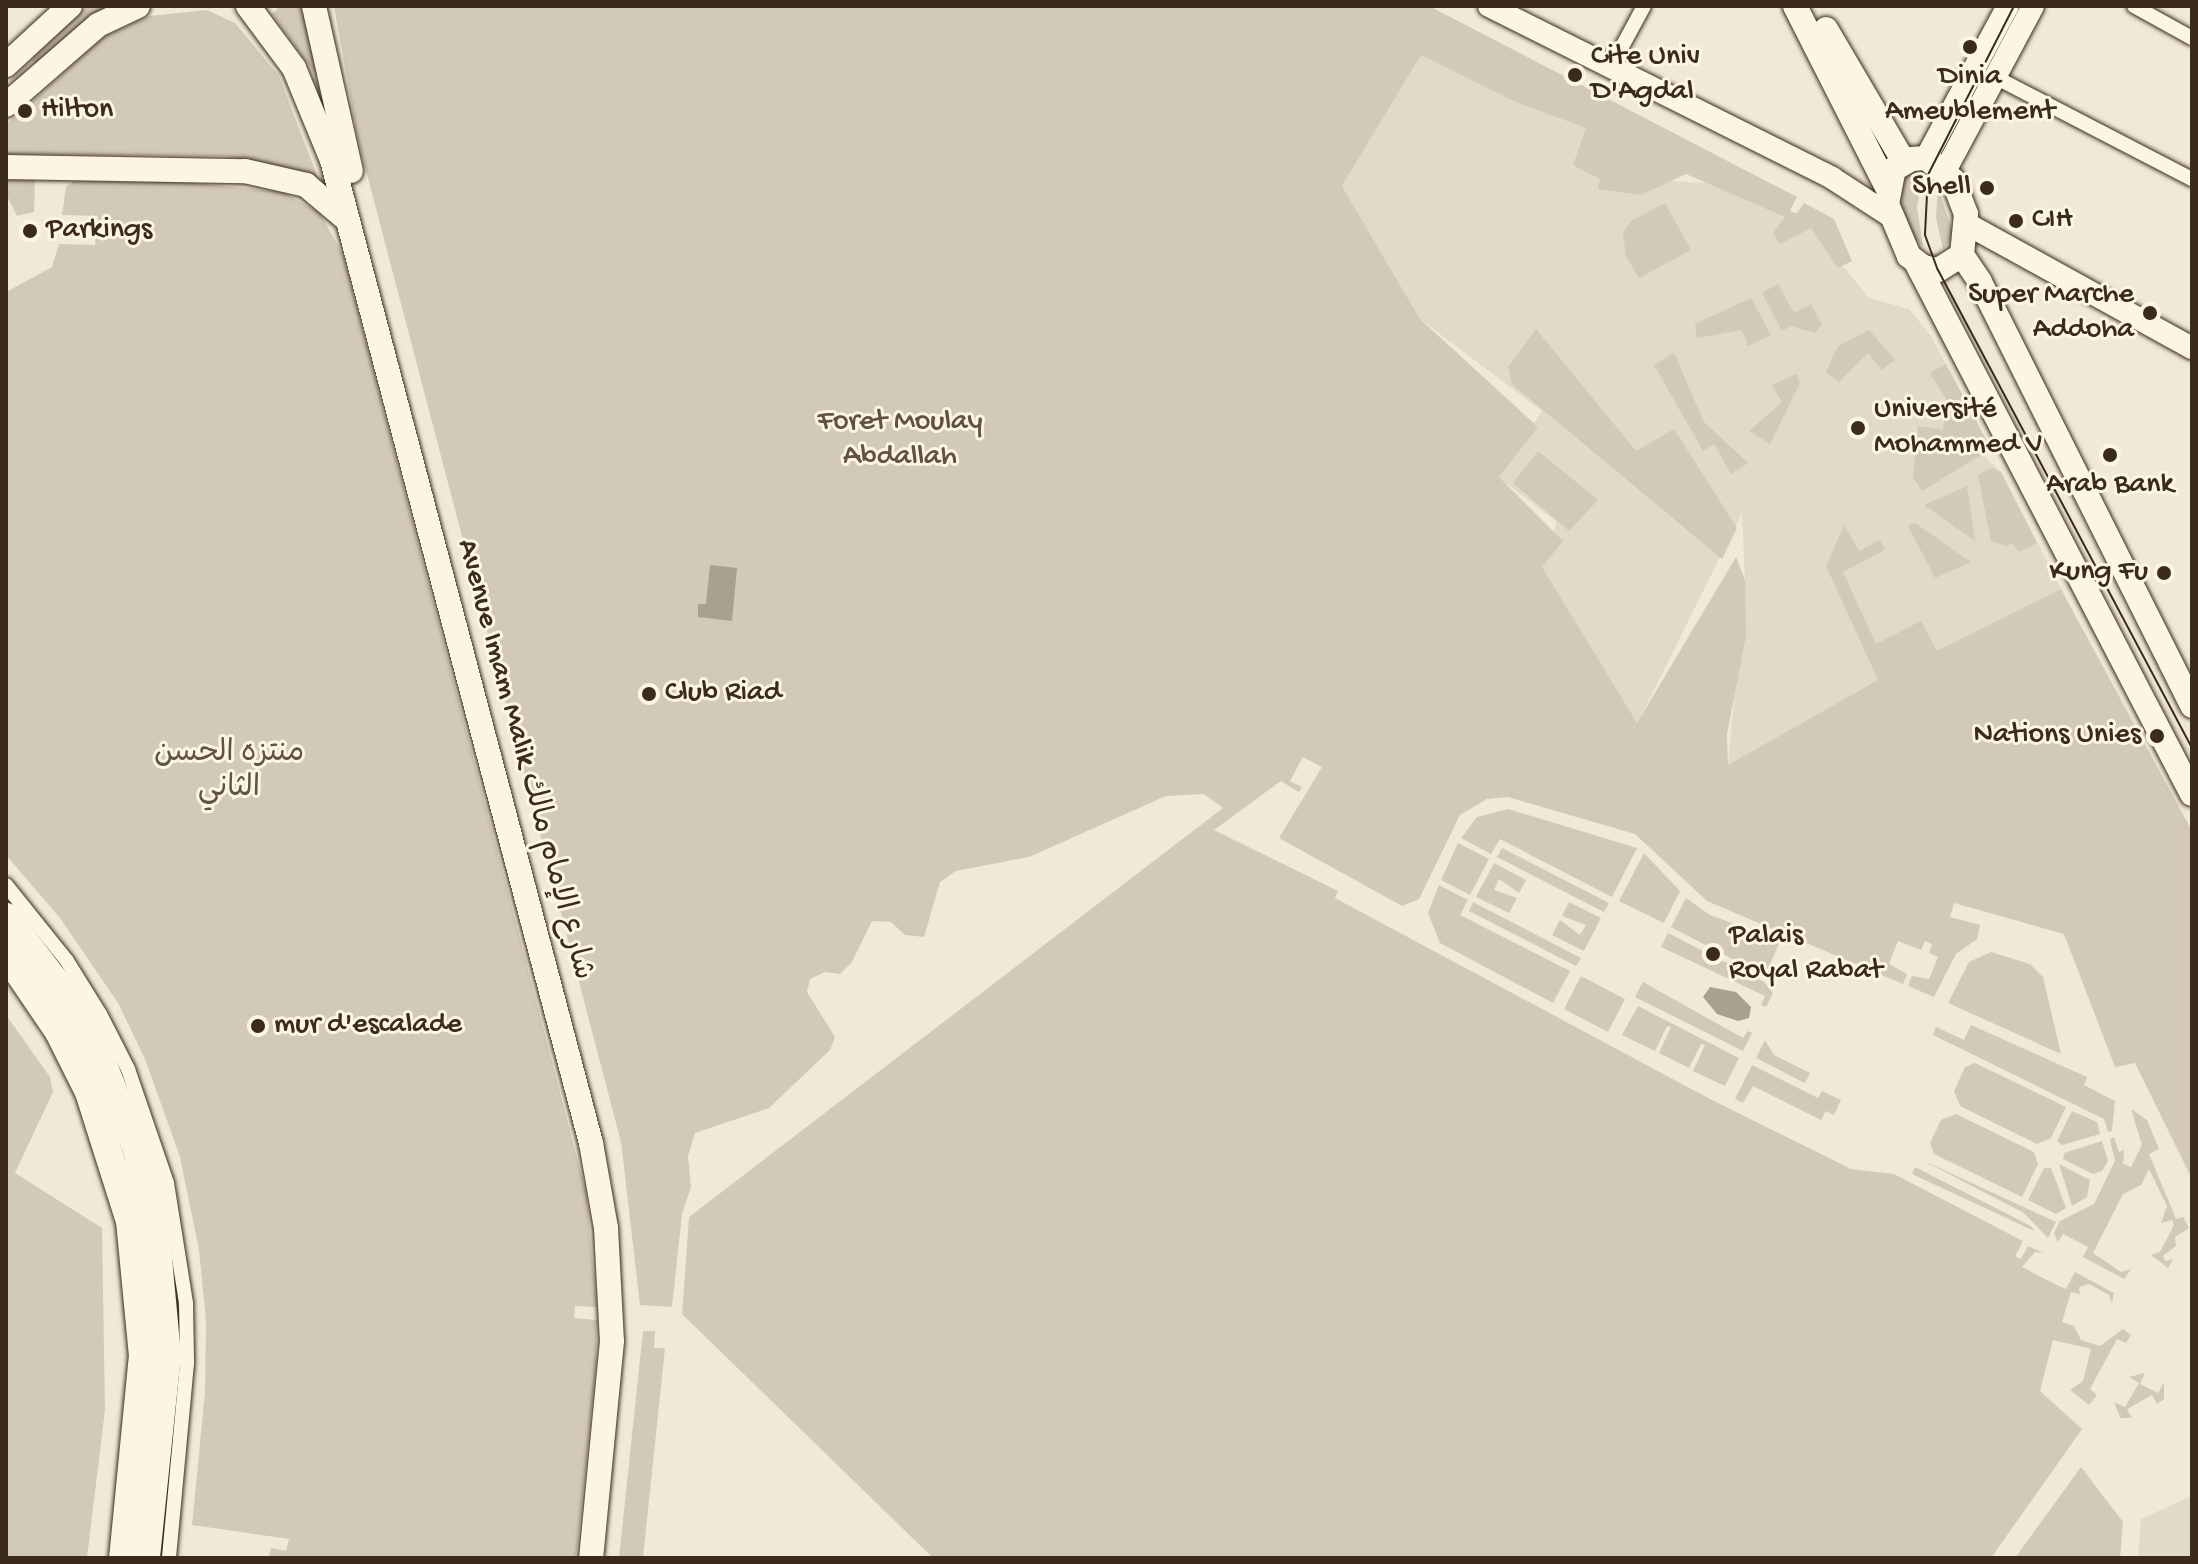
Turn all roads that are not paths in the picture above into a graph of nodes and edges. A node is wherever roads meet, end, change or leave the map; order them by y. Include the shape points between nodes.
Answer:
1 (70, 6) edge
2 (138, 6) edge
3 (248, 6) edge
4 (314, 6) edge
5 (1644, 6) edge
6 (1795, 6) edge
7 (1814, 6) edge
8 (2008, 6) edge
9 (2033, 6) edge
10 (2134, 6) edge
11 (1495, 7) edge
12 (2192, 38) edge
13 (6, 65) edge
14 (1611, 67) junction
15 (1995, 77) junction
16 (6, 105) edge
17 (1925, 163) junction
18 (6, 167) edge
19 (2192, 179) edge
20 (1888, 199) junction
21 (349, 225) junction
22 (1965, 241) junction
23 (1917, 264) junction
24 (2192, 348) edge
25 (2192, 706) edge
26 (2192, 794) edge
27 (6, 885) edge
28 (6, 917) edge
29 (6, 954) edge
30 (123, 1558) edge
31 (146, 1558) edge
32 (169, 1558) edge
33 (591, 1558) edge
34 (605, 1558) edge

1 - 13 main road
2 - 16 main road via 98,25
3 - 21 main road, Avenue Imam Malik شارع الإمام مالك via 288,58 311,102
4 - 34 main road, Avenue Imam Malik شارع الإمام مالك via 325,72 612,1171 624,1257 626,1342
5 - 14 street
6 - 20 main road
7 - 17 main road
8 - 17 street
9 - 15 street
10 - 12 street
11 - 14 street
14 - 20 street via 1832,178
15 - 17 street
15 - 19 street
17 - 20 main road
17 - 22 main road via 1964,202
18 - 21 main road via 256,172 319,192
20 - 23 main road
21 - 33 main road, Avenue Imam Malik شارع الإمام مالك via 600,1185 612,1341
22 - 23 main road via 1942,269
22 - 24 street via 2013,253
22 - 25 main road
23 - 26 main road
27 - 32 street via 67,961 100,1014 128,1069 167,1183 181,1257 187,1363
28 - 31 highway via 62,990 97,1050 125,1114 154,1215 167,1354
29 - 30 highway via 59,1032 89,1092 130,1221 143,1355

